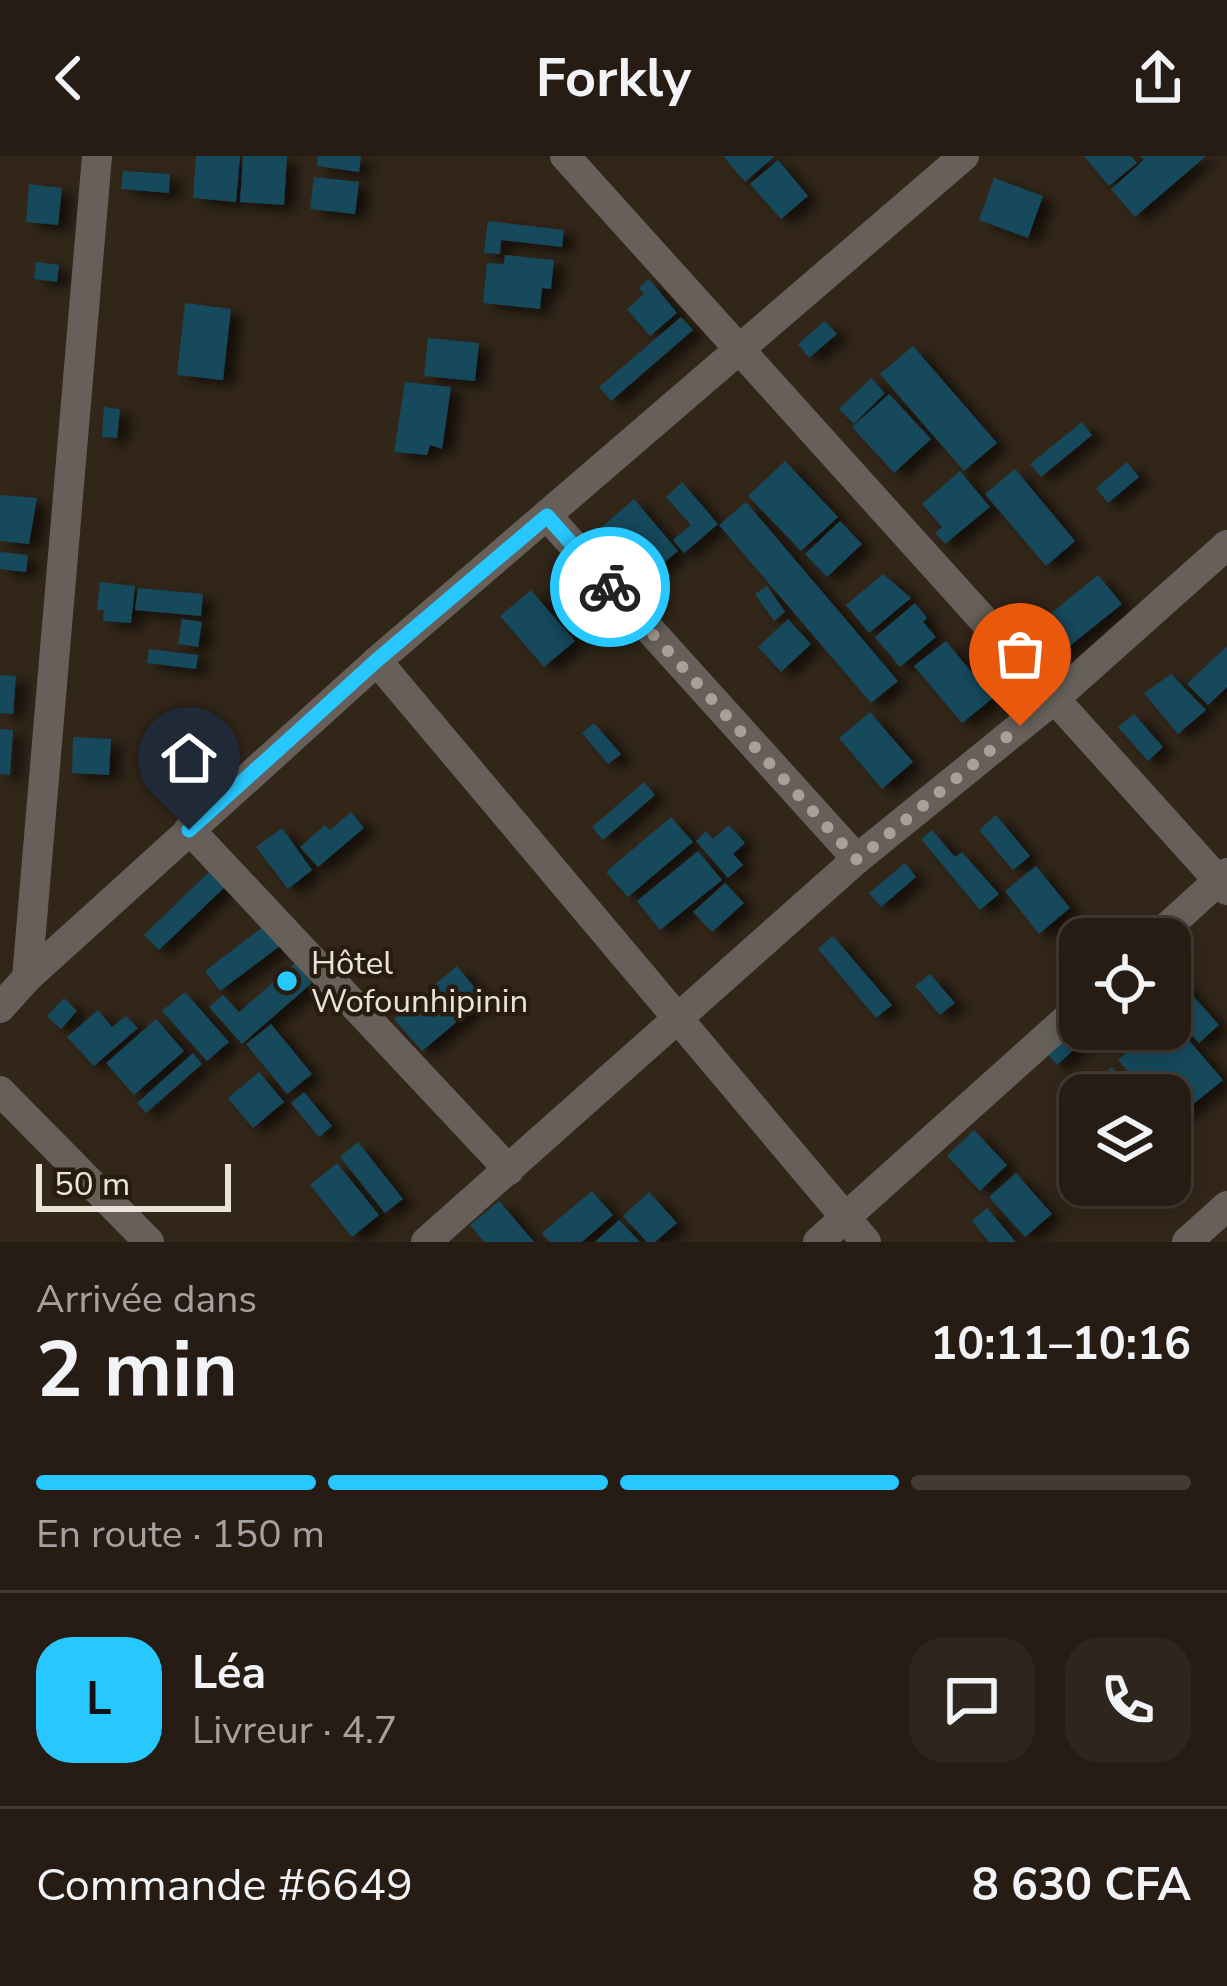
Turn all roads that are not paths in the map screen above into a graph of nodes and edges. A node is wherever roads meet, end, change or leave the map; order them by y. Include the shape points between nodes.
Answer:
1 (97, 156) edge
2 (565, 156) edge
3 (964, 156) edge
4 (739, 352) junction
5 (547, 516) junction
6 (1227, 545) edge
7 (376, 661) junction
8 (1053, 700) junction
9 (189, 830) junction
10 (857, 860) junction
11 (1224, 881) edge
12 (1179, 918) edge
13 (27, 978) junction
14 (0, 1008) edge
15 (679, 1021) junction
16 (1059, 1027) edge
17 (0, 1090) edge
18 (508, 1170) junction
19 (1227, 1206) edge
20 (856, 1231) edge
21 (149, 1242) edge
22 (426, 1242) edge
23 (818, 1242) edge
24 (1187, 1242) edge

1 - 13 street
2 - 4 street
3 - 4 street
4 - 5 street
4 - 8 street
5 - 7 street
5 - 10 street
6 - 8 street
7 - 9 street
7 - 15 street
8 - 10 street
8 - 11 street
9 - 13 street
9 - 18 street
10 - 15 street
11 - 12 street
13 - 14 street
15 - 18 street
15 - 20 street
16 - 20 street
17 - 21 street
18 - 22 street
19 - 24 street
20 - 23 street

